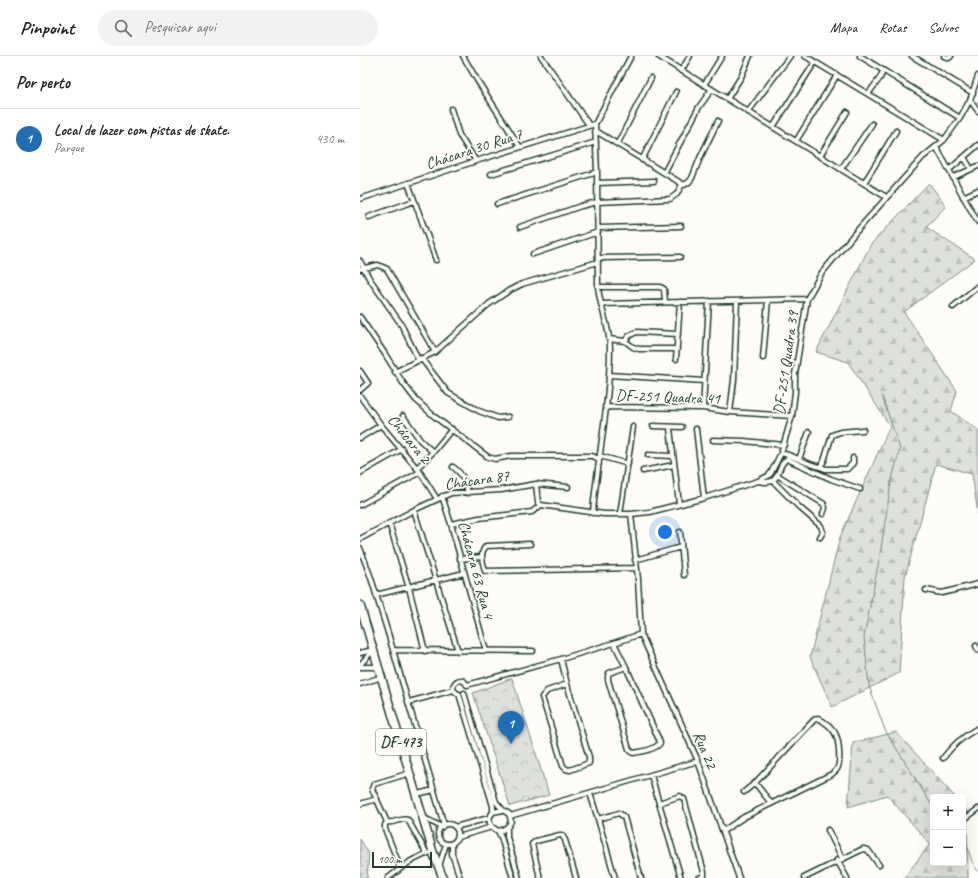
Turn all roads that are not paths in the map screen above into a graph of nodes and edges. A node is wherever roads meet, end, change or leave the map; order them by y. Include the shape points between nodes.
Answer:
1 (463, 56) edge
2 (541, 56) edge
3 (659, 56) edge
4 (690, 56) edge
5 (722, 56) edge
6 (750, 56) edge
7 (790, 56) edge
8 (805, 56) edge
9 (860, 56) edge
10 (912, 56) edge
11 (944, 56) edge
12 (628, 57) edge
13 (951, 57) edge
14 (815, 62) junction
15 (883, 70) junction
16 (681, 71) junction
17 (837, 75) junction
18 (978, 76) edge
19 (651, 78) dead end
20 (704, 85) junction
21 (712, 90) junction
22 (676, 92) dead end
23 (973, 93) junction
24 (868, 94) junction
25 (727, 99) junction
26 (970, 100) junction
27 (451, 109) dead end
28 (978, 110) edge
29 (748, 112) junction
30 (847, 112) dead end
31 (960, 118) junction
32 (718, 121) dead end
33 (595, 124) junction
34 (872, 124) dead end
35 (589, 125) junction
36 (773, 127) junction
37 (596, 131) junction
38 (896, 131) dead end
39 (944, 140) junction
40 (796, 141) junction
41 (596, 142) junction
42 (618, 143) junction
43 (978, 145) edge
44 (520, 147) junction
45 (936, 147) junction
46 (820, 156) junction
47 (964, 157) junction
48 (642, 160) junction
49 (476, 161) junction
50 (978, 166) edge
51 (841, 169) junction
52 (950, 169) junction
53 (972, 169) junction
54 (597, 172) junction
55 (664, 173) junction
56 (491, 174) dead end
57 (954, 177) junction
58 (654, 180) dead end
59 (408, 183) junction
60 (597, 183) junction
61 (864, 183) junction
62 (682, 184) junction
63 (978, 190) edge
64 (886, 197) junction
65 (963, 197) junction
66 (360, 199) edge
67 (414, 201) junction
68 (597, 202) junction
69 (497, 204) dead end
70 (369, 217) dead end
71 (978, 222) edge
72 (681, 226) dead end
73 (520, 227) dead end
74 (598, 230) junction
75 (532, 254) dead end
76 (680, 257) dead end
77 (436, 260) dead end
78 (598, 260) junction
79 (360, 261) edge
80 (362, 268) edge
81 (978, 286) edge
82 (598, 287) junction
83 (807, 299) junction
84 (768, 300) junction
85 (709, 301) junction
86 (737, 301) junction
87 (665, 302) junction
88 (680, 302) junction
89 (601, 304) junction
90 (953, 308) dead end
91 (360, 317) edge
92 (678, 334) junction
93 (609, 339) junction
94 (625, 341) junction
95 (677, 349) junction
96 (434, 352) junction
97 (420, 358) junction
98 (763, 358) dead end
99 (676, 359) dead end
100 (360, 370) edge
101 (395, 372) junction
102 (609, 375) junction
103 (704, 381) junction
104 (360, 390) edge
105 (360, 396) edge
106 (365, 402) junction
107 (360, 404) edge
108 (605, 407) junction
109 (703, 408) junction
110 (730, 412) junction
111 (403, 416) dead end
112 (792, 416) junction
113 (508, 417) dead end
114 (381, 425) junction
115 (653, 426) dead end
116 (633, 427) dead end
117 (682, 427) dead end
118 (670, 428) junction
119 (452, 429) junction
120 (696, 429) dead end
121 (863, 430) dead end
122 (810, 432) dead end
123 (360, 438) edge
124 (713, 440) dead end
125 (784, 445) junction
126 (402, 448) junction
127 (433, 452) junction
128 (781, 453) junction
129 (648, 455) dead end
130 (673, 456) junction
131 (600, 457) junction
132 (853, 458) dead end
133 (799, 460) junction
134 (628, 464) junction
135 (674, 465) junction
136 (453, 467) dead end
137 (820, 467) junction
138 (417, 468) junction
139 (643, 471) dead end
140 (420, 472) junction
141 (360, 473) edge
142 (777, 475) junction
143 (758, 481) junction
144 (772, 481) junction
145 (536, 484) junction
146 (568, 487) dead end
147 (860, 488) dead end
148 (468, 493) junction
149 (442, 496) junction
150 (704, 498) junction
151 (437, 499) junction
152 (678, 504) junction
153 (541, 505) junction
154 (360, 506) edge
155 (414, 510) junction
156 (593, 512) junction
157 (620, 514) junction
158 (631, 514) junction
159 (823, 514) dead end
160 (389, 523) junction
161 (451, 524) junction
162 (680, 532) dead end
163 (820, 537) dead end
164 (360, 539) edge
165 (530, 544) dead end
166 (681, 547) junction
167 (360, 548) edge
168 (481, 557) junction
169 (460, 559) junction
170 (635, 560) junction
171 (636, 568) junction
172 (464, 573) junction
173 (684, 575) dead end
174 (437, 580) junction
175 (978, 584) edge
176 (409, 588) junction
177 (926, 590) dead end
178 (376, 595) junction
179 (360, 605) edge
180 (361, 614) edge
181 (641, 634) junction
182 (614, 643) junction
183 (373, 650) junction
184 (393, 650) junction
185 (458, 650) junction
186 (486, 650) junction
187 (425, 651) junction
188 (533, 651) dead end
189 (360, 653) edge
190 (561, 659) junction
191 (360, 666) edge
192 (379, 667) junction
193 (626, 667) junction
194 (382, 677) junction
195 (360, 684) edge
196 (567, 684) junction
197 (467, 685) junction
198 (453, 690) junction
199 (464, 693) junction
200 (459, 694) junction
201 (408, 702) junction
202 (978, 728) edge
203 (943, 758) dead end
204 (698, 761) junction
205 (410, 772) junction
206 (651, 775) junction
207 (755, 783) junction
208 (434, 790) junction
209 (744, 792) dead end
210 (590, 793) junction
211 (417, 794) junction
212 (377, 799) junction
213 (659, 803) junction
214 (770, 803) junction
215 (360, 804) edge
216 (978, 809) edge
217 (503, 810) junction
218 (494, 812) junction
219 (510, 816) junction
220 (424, 818) junction
221 (489, 818) junction
222 (966, 818) dead end
223 (598, 819) junction
224 (387, 822) junction
225 (443, 826) junction
226 (492, 827) junction
227 (455, 828) junction
228 (507, 828) junction
229 (498, 830) junction
230 (828, 830) dead end
231 (722, 832) junction
232 (458, 837) junction
233 (446, 844) junction
234 (452, 844) junction
235 (430, 853) junction
236 (842, 858) junction
237 (837, 860) junction
238 (878, 865) dead end
239 (400, 867) junction
240 (439, 867) junction
241 (810, 877) edge
242 (388, 878) edge
243 (443, 878) edge
244 (460, 878) edge
245 (514, 878) edge
246 (519, 878) edge
247 (540, 878) edge
248 (576, 878) edge
249 (615, 878) edge
250 (641, 878) edge
251 (681, 878) edge
252 (699, 878) edge
253 (739, 878) edge
254 (804, 878) edge
255 (847, 878) edge

1 - 44 street
2 - 35 street
3 - 16 street
4 - 16 street
5 - 20 street
6 - 25 street
7 - 29 street
8 - 14 street
9 - 15 street
10 - 23 street
11 - 13 street
12 - 33 street
14 - 17 street
14 - 36 street
15 - 24 street
15 - 31 street
16 - 20 street
17 - 24 street
17 - 40 street
18 - 23 street, DF-251 Quadra 39
19 - 42 street
20 - 21 street
21 - 25 street
21 - 55 street via 699,107
22 - 48 street
23 - 26 street, DF-251 Quadra 39
24 - 39 street
25 - 29 street
26 - 28 street
26 - 31 street, DF-251 Quadra 39
27 - 49 street via 459,135
29 - 36 street
30 - 46 street
31 - 39 street, DF-251 Quadra 39
32 - 62 street via 692,178 687,184
33 - 35 street, Chácara 30 Rua 7
33 - 37 street
34 - 51 street
35 - 44 street, Chácara 30 Rua 7
36 - 40 street
37 - 41 street
37 - 42 street
38 - 61 street
39 - 45 street, DF-251 Quadra 39
40 - 46 street
41 - 54 street
41 - 56 street
42 - 48 street
43 - 47 street
44 - 49 street, Chácara 30 Rua 7
45 - 52 street
45 - 64 street, DF-251 Quadra 39 via 923,157
46 - 51 street
47 - 52 street
47 - 53 street
48 - 55 street
49 - 59 street, Chácara 30 Rua 7
50 - 53 street
51 - 61 street
52 - 57 street
53 - 57 street
54 - 60 street
54 - 69 street
55 - 62 street
57 - 65 street
58 - 60 street
59 - 66 street, Chácara 30 Rua 7
59 - 67 street
60 - 68 street
61 - 64 street
62 - 68 street via 677,194 670,199
63 - 65 street
64 - 83 street, DF-251 Quadra 39 via 821,274
65 - 71 street
67 - 70 street
67 - 77 street
68 - 73 street
68 - 74 street
72 - 74 street
74 - 75 street
74 - 78 street
76 - 78 street
78 - 82 street
78 - 96 street via 510,290
79 - 80 street
80 - 96 street via 378,265 390,272
80 - 97 street via 401,324
81 - 90 street
82 - 87 street via 660,287 664,289
82 - 89 street
83 - 84 street
83 - 112 street, DF-251 Quadra 39 via 795,374
84 - 86 street
84 - 98 street
85 - 86 street
85 - 88 street
85 - 103 street
86 - 110 street
87 - 88 street
87 - 89 street
88 - 92 street
89 - 93 street, DF-251 Quadra 41
91 - 101 street
92 - 94 street via 636,332
92 - 95 street
93 - 94 street
93 - 102 street, DF-251 Quadra 41
94 - 95 street via 639,349
95 - 99 street
96 - 97 street
97 - 101 street
97 - 113 street via 448,393 479,411 498,418
100 - 104 street via 368,383
101 - 119 street via 416,400
102 - 103 street, DF-251 Quadra 41
102 - 108 street, DF-251 Quadra 41
103 - 109 street
105 - 106 street, Chácara 2
106 - 107 street
106 - 114 street, Chácara 2
108 - 109 street, DF-251 Quadra 41
108 - 131 street, DF-251 Quadra 41
109 - 110 street, DF-251 Quadra 41
110 - 112 street, DF-251 Quadra 41
111 - 127 street via 420,440
112 - 125 street, DF-251 Quadra 39
114 - 123 street
114 - 126 street, Chácara 2
115 - 118 street, DF-251 Quadra 41
116 - 134 street, DF-251 Quadra 41
117 - 118 street, DF-251 Quadra 41
118 - 130 street
119 - 127 street
119 - 131 street via 491,458 542,455
120 - 150 street
121 - 137 street via 832,435
122 - 133 street
124 - 125 street
125 - 128 street, DF-251 Quadra 39
126 - 138 street, Chácara 2
126 - 141 street
127 - 138 street
128 - 133 street
128 - 143 street, DF-251 Quadra 39 via 771,473
129 - 130 street
130 - 135 street
131 - 134 street
131 - 156 street, DF-251 Quadra 41
132 - 137 street via 853,463 847,469
133 - 137 street
134 - 157 street, DF-251 Quadra 41
135 - 139 street
135 - 152 street
136 - 148 street via 460,472
138 - 140 street, Chácara 2
140 - 151 street, Chácara 2
140 - 154 street
142 - 144 street
142 - 147 street via 783,461 787,459 831,479
142 - 159 street via 824,504
143 - 144 street
143 - 150 street, DF-251 Quadra 39
144 - 163 street via 821,526 823,532
145 - 146 street, Chácara 87
145 - 148 street, Chácara 87
145 - 153 street via 538,502
148 - 149 street, Chácara 87
149 - 151 street, Chácara 87
149 - 161 street, Chácara 63 Rua 4
150 - 152 street, DF-251 Quadra 39
151 - 155 street, Chácara 87
152 - 158 street
153 - 156 street
153 - 161 street via 532,512
155 - 160 street, Chácara 87
155 - 174 street
156 - 157 street
157 - 158 street
158 - 170 street, Rua 22
160 - 164 street, Chácara 87
160 - 176 street
161 - 169 street, Chácara 63 Rua 4
162 - 166 street
165 - 168 street via 486,546
166 - 170 street
166 - 173 street
167 - 178 street
168 - 169 street
168 - 171 street via 485,571
169 - 172 street, Chácara 63 Rua 4
170 - 171 street, Rua 22
171 - 181 street, Rua 22
172 - 174 street
172 - 186 street, Chácara 63 Rua 4
174 - 176 street
174 - 185 street
175 - 177 street via 942,593
176 - 178 street
176 - 187 street
178 - 184 street
179 - 180 main road, DF-473
180 - 183 main road, DF-473
181 - 182 street
181 - 204 street, Rua 22
182 - 190 street
182 - 193 street
183 - 189 street
183 - 191 street
183 - 192 main road, DF-473
184 - 187 street
184 - 201 street
185 - 186 street
185 - 187 street
186 - 188 street
190 - 196 street
190 - 197 street
191 - 192 street
192 - 194 main road, DF-473
193 - 193 street via 660,740 656,747 638,752 633,752 630,748 608,680 610,673
194 - 195 street
194 - 205 main road, DF-473
196 - 196 street via 589,757 589,763 570,770 564,766 542,697 547,691
197 - 198 street via 458,680 454,682
197 - 199 street
198 - 200 street
198 - 201 street
199 - 200 street
199 - 217 street via 496,802
200 - 218 street
201 - 208 street
202 - 203 street via 964,736
204 - 206 street
204 - 231 street, Rua 22
205 - 211 main road, DF-473
205 - 212 street via 374,784 372,787
206 - 210 street
206 - 213 street
207 - 209 street
207 - 214 street
207 - 214 street via 814,720 818,718 831,728 838,739 837,770
208 - 211 street
208 - 225 street
210 - 219 street
210 - 223 street
211 - 220 main road, DF-473
212 - 215 street
212 - 224 street
213 - 251 street
213 - 252 street via 680,796 684,799 704,872 704,876
214 - 231 street
216 - 222 street
217 - 218 street
217 - 219 street
218 - 221 street
219 - 228 street
220 - 225 street
220 - 235 main road, DF-473
221 - 226 street
221 - 227 street
223 - 249 street
223 - 250 street via 619,813 623,815
224 - 235 street via 408,820
224 - 239 street via 385,829
225 - 227 street via 452,825
225 - 233 street via 439,838
226 - 229 street
226 - 232 street
227 - 232 street
228 - 229 street
228 - 246 street via 507,837
229 - 245 street
230 - 236 street
231 - 253 street, Rua 22
232 - 234 street
233 - 234 street
233 - 240 street
234 - 244 street via 452,854
235 - 239 street
235 - 240 main road, DF-473
236 - 237 street
236 - 238 street via 865,849
237 - 241 street
237 - 255 street
239 - 242 street
240 - 243 main road, DF-473
241 - 254 street
247 - 248 street via 532,844 562,835 566,840

